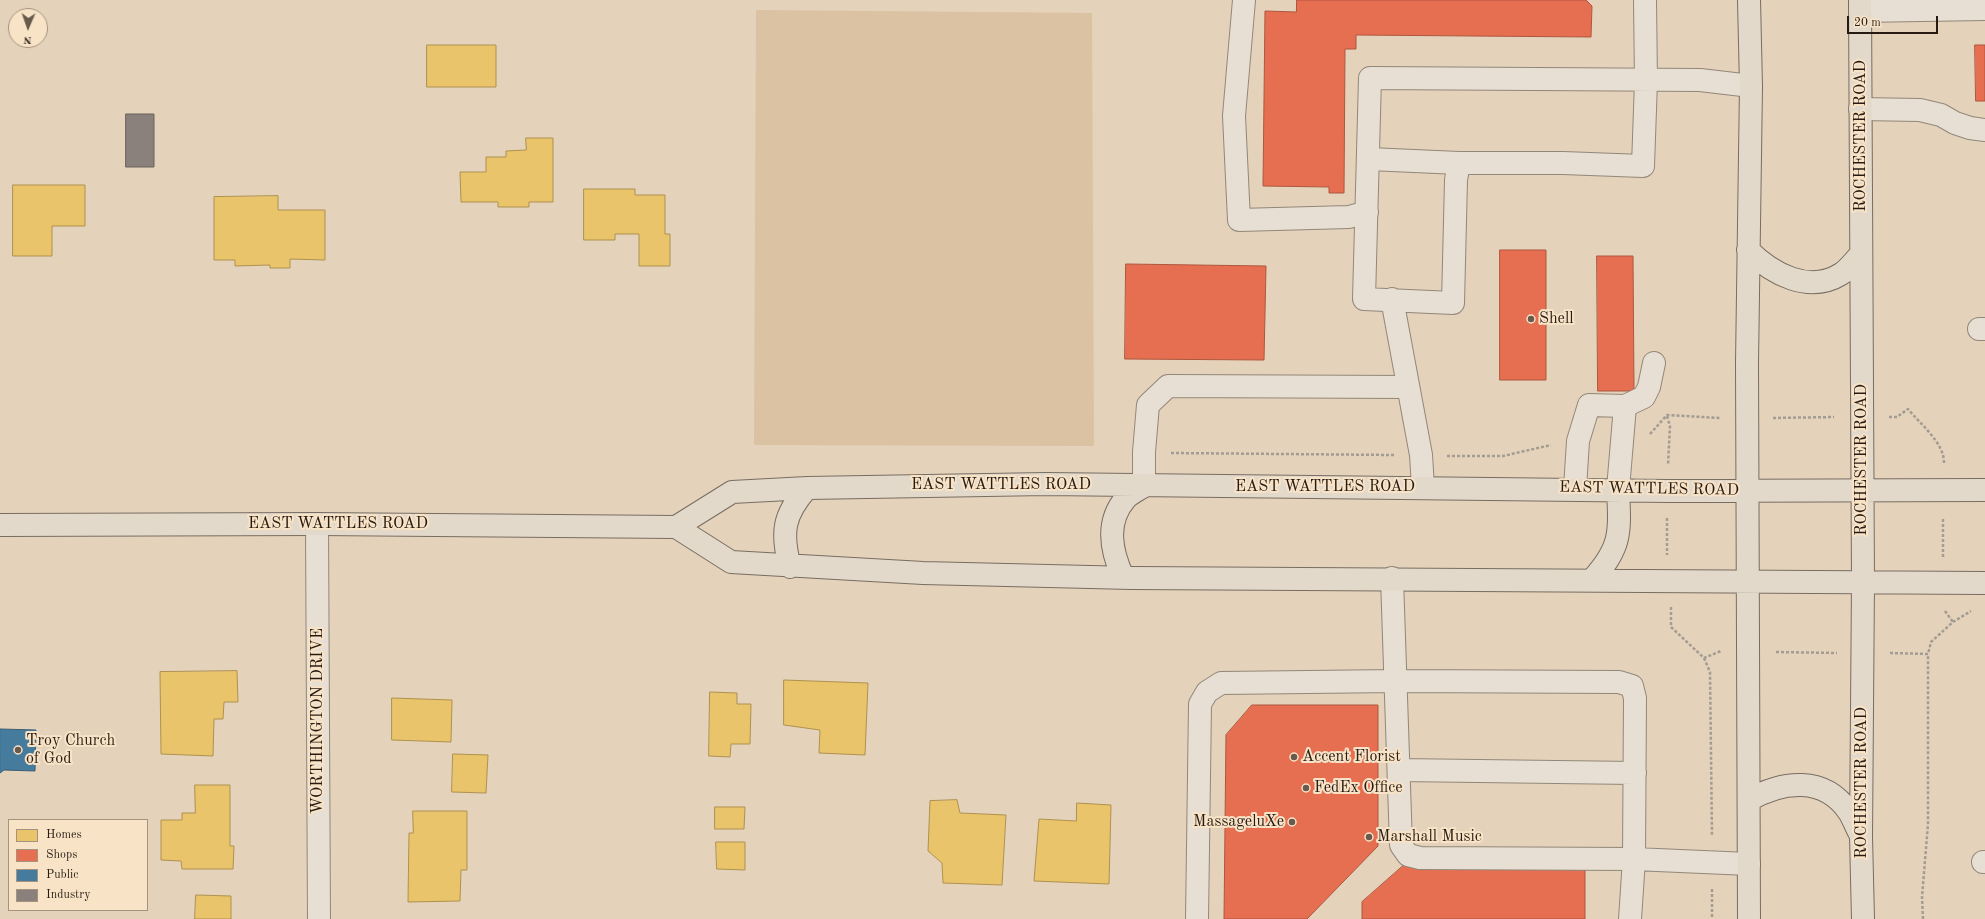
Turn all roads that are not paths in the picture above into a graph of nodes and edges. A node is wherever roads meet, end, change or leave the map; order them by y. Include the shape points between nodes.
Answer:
1 (1244, 0) edge
2 (1645, 0) edge
3 (1750, 0) edge
4 (1860, 5) edge
5 (1985, 9) edge
6 (1646, 81) junction
7 (1751, 86) junction
8 (1860, 109) junction
9 (1985, 130) edge
10 (1369, 159) junction
11 (1459, 163) junction
12 (1367, 212) junction
13 (1748, 250) junction
14 (1861, 254) junction
15 (1392, 300) junction
16 (1654, 363) dead end
17 (1408, 386) junction
18 (1625, 406) junction
19 (1144, 486) junction
20 (1423, 487) junction
21 (807, 488) junction
22 (1575, 488) junction
23 (1618, 490) junction
24 (1748, 490) junction
25 (1862, 490) junction
26 (1985, 490) edge
27 (317, 524) junction
28 (0, 525) edge
29 (676, 527) junction
30 (790, 567) junction
31 (1123, 577) junction
32 (1392, 578) junction
33 (1592, 580) junction
34 (1748, 582) junction
35 (1863, 582) junction
36 (1985, 583) edge
37 (1396, 680) junction
38 (1399, 770) junction
39 (1635, 773) junction
40 (1749, 800) junction
41 (1861, 837) junction
42 (1634, 859) junction
43 (1749, 864) junction
44 (319, 919) edge
45 (1197, 919) edge
46 (1630, 919) edge
47 (1749, 919) edge
48 (1863, 919) edge

1 - 12 street via 1234,116 1239,220 1349,216
2 - 6 street
3 - 7 main road
4 - 5 street
4 - 8 main road, ROCHESTER ROAD
6 - 7 street via 1700,80
6 - 10 street via 1602,78 1370,78
6 - 11 street via 1643,166
7 - 13 main road
8 - 9 street via 1920,110 1941,115 1970,128
8 - 14 main road, ROCHESTER ROAD
10 - 11 street
10 - 12 street
11 - 15 street via 1456,180 1453,303
12 - 15 street via 1364,299
13 - 14 main road via 1776,273 1792,280 1811,282 1828,280 1842,273
13 - 24 main road
14 - 25 main road, ROCHESTER ROAD
15 - 17 street
16 - 18 street via 1644,397
17 - 19 street via 1168,386 1148,405
17 - 20 street via 1421,455
18 - 22 street via 1589,406 1578,441
18 - 23 street
19 - 20 main road, EAST WATTLES ROAD
19 - 21 main road, EAST WATTLES ROAD via 930,485
19 - 31 main road via 1127,498 1117,511 1111,529 1111,546
20 - 22 main road, EAST WATTLES ROAD
21 - 29 main road, EAST WATTLES ROAD via 732,492
21 - 30 main road via 794,502 784,530
22 - 23 main road, EAST WATTLES ROAD
23 - 24 main road, EAST WATTLES ROAD
23 - 33 main road via 1619,518 1615,547 1608,562
24 - 25 main road, EAST WATTLES ROAD
24 - 34 main road
25 - 26 main road, EAST WATTLES ROAD
25 - 35 main road, ROCHESTER ROAD
27 - 28 main road, EAST WATTLES ROAD
27 - 29 main road, EAST WATTLES ROAD
27 - 44 street, WORTHINGTON DRIVE
29 - 30 main road via 731,562
30 - 31 main road via 923,573
31 - 32 main road
32 - 33 main road
32 - 37 street
33 - 34 main road
34 - 35 main road
34 - 40 main road
35 - 36 main road
35 - 41 main road, ROCHESTER ROAD
37 - 38 street
37 - 39 street via 1619,682 1632,686 1635,698
37 - 45 street via 1221,683 1207,692 1200,704
38 - 39 street
38 - 42 street via 1401,845 1408,855 1420,858
39 - 42 street
40 - 41 main road via 1766,790 1785,785 1804,784 1820,789 1836,798 1849,812
40 - 43 main road
41 - 48 main road, ROCHESTER ROAD
42 - 43 street
42 - 46 street
43 - 47 main road

